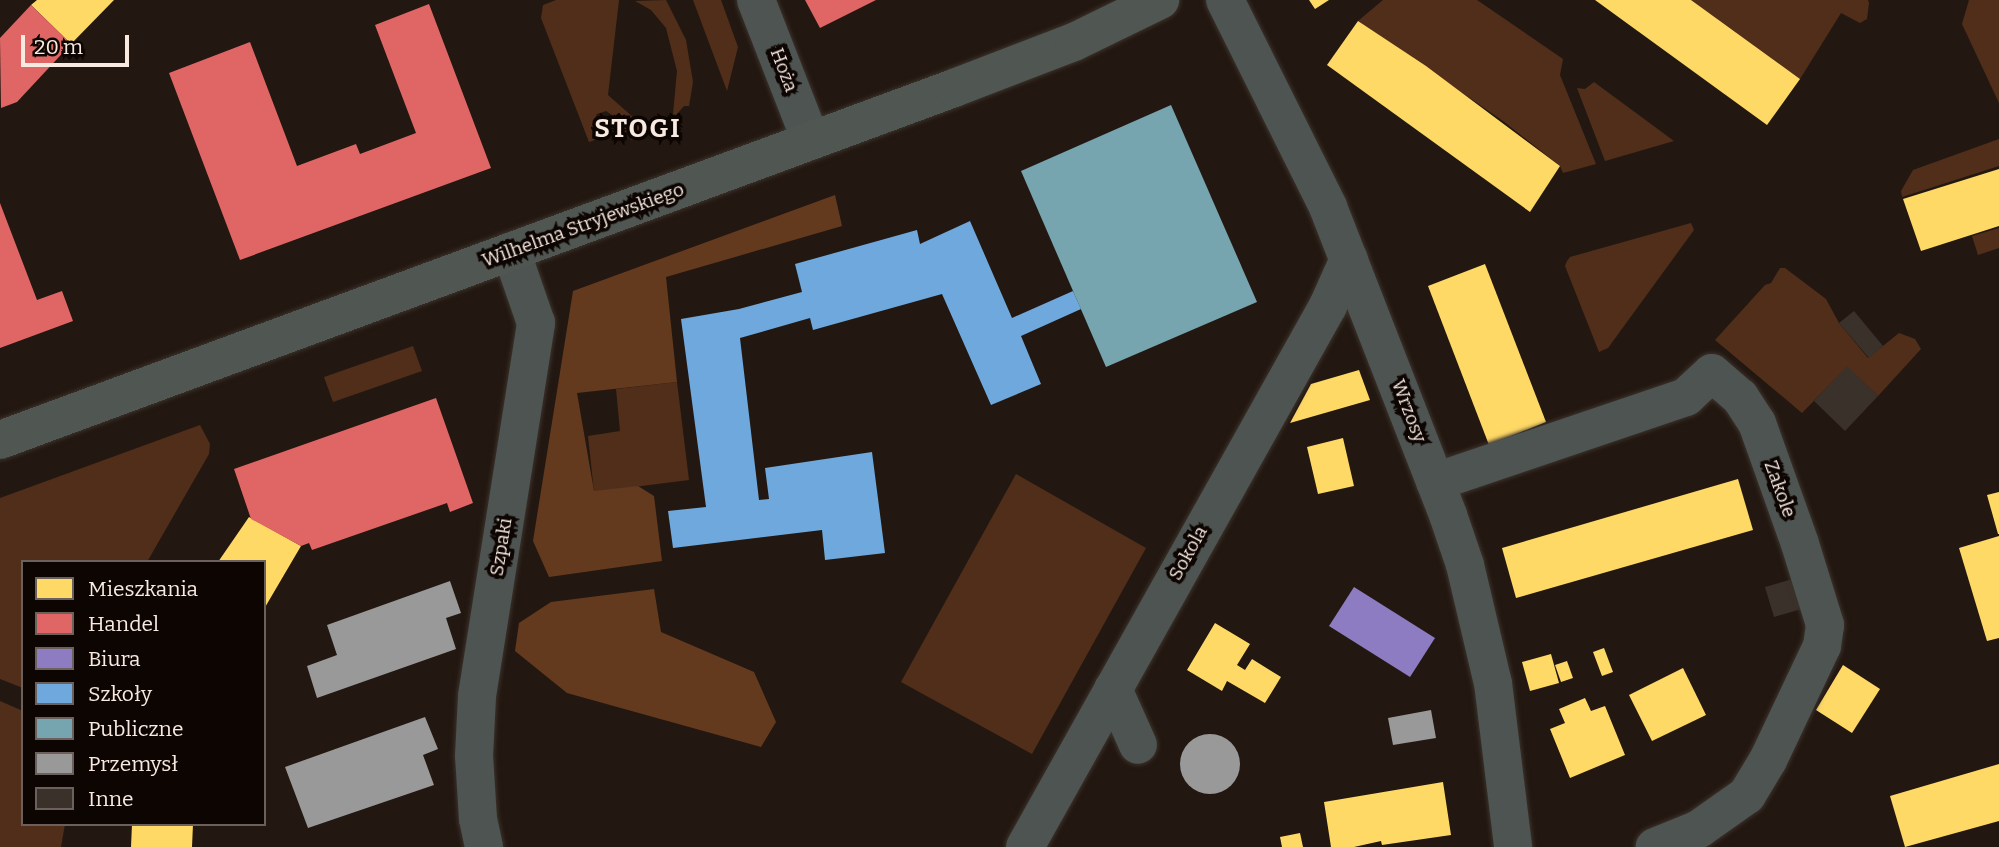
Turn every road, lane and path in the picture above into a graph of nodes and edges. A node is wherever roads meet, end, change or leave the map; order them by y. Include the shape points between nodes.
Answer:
1 (756, 0) edge
2 (1160, 0) edge
3 (1225, 0) edge
4 (811, 141) junction
5 (512, 251) junction
6 (1349, 259) junction
7 (0, 440) edge
8 (1436, 482) junction
9 (1113, 689) junction
10 (1138, 745) dead end
11 (484, 847) edge
12 (1025, 847) edge
13 (1513, 847) edge
14 (1655, 847) edge

1 - 4 street, Hoża
2 - 4 street, Wilhelma Stryjewskiego via 1074,42
3 - 6 street, Wrzosy via 1303,153
4 - 5 street, Wilhelma Stryjewskiego
5 - 7 street, Wilhelma Stryjewskiego
5 - 11 street, Szpaki via 536,323 476,706 474,756
6 - 8 street, Wrzosy
6 - 9 street, Sokola via 1328,306
8 - 13 street, Wrzosy via 1465,565 1493,683
8 - 14 street, Zakole via 1686,397 1712,373 1740,397 1756,422 1825,625 1822,646 1747,795 1699,829
9 - 10 street
9 - 12 street, Sokola

